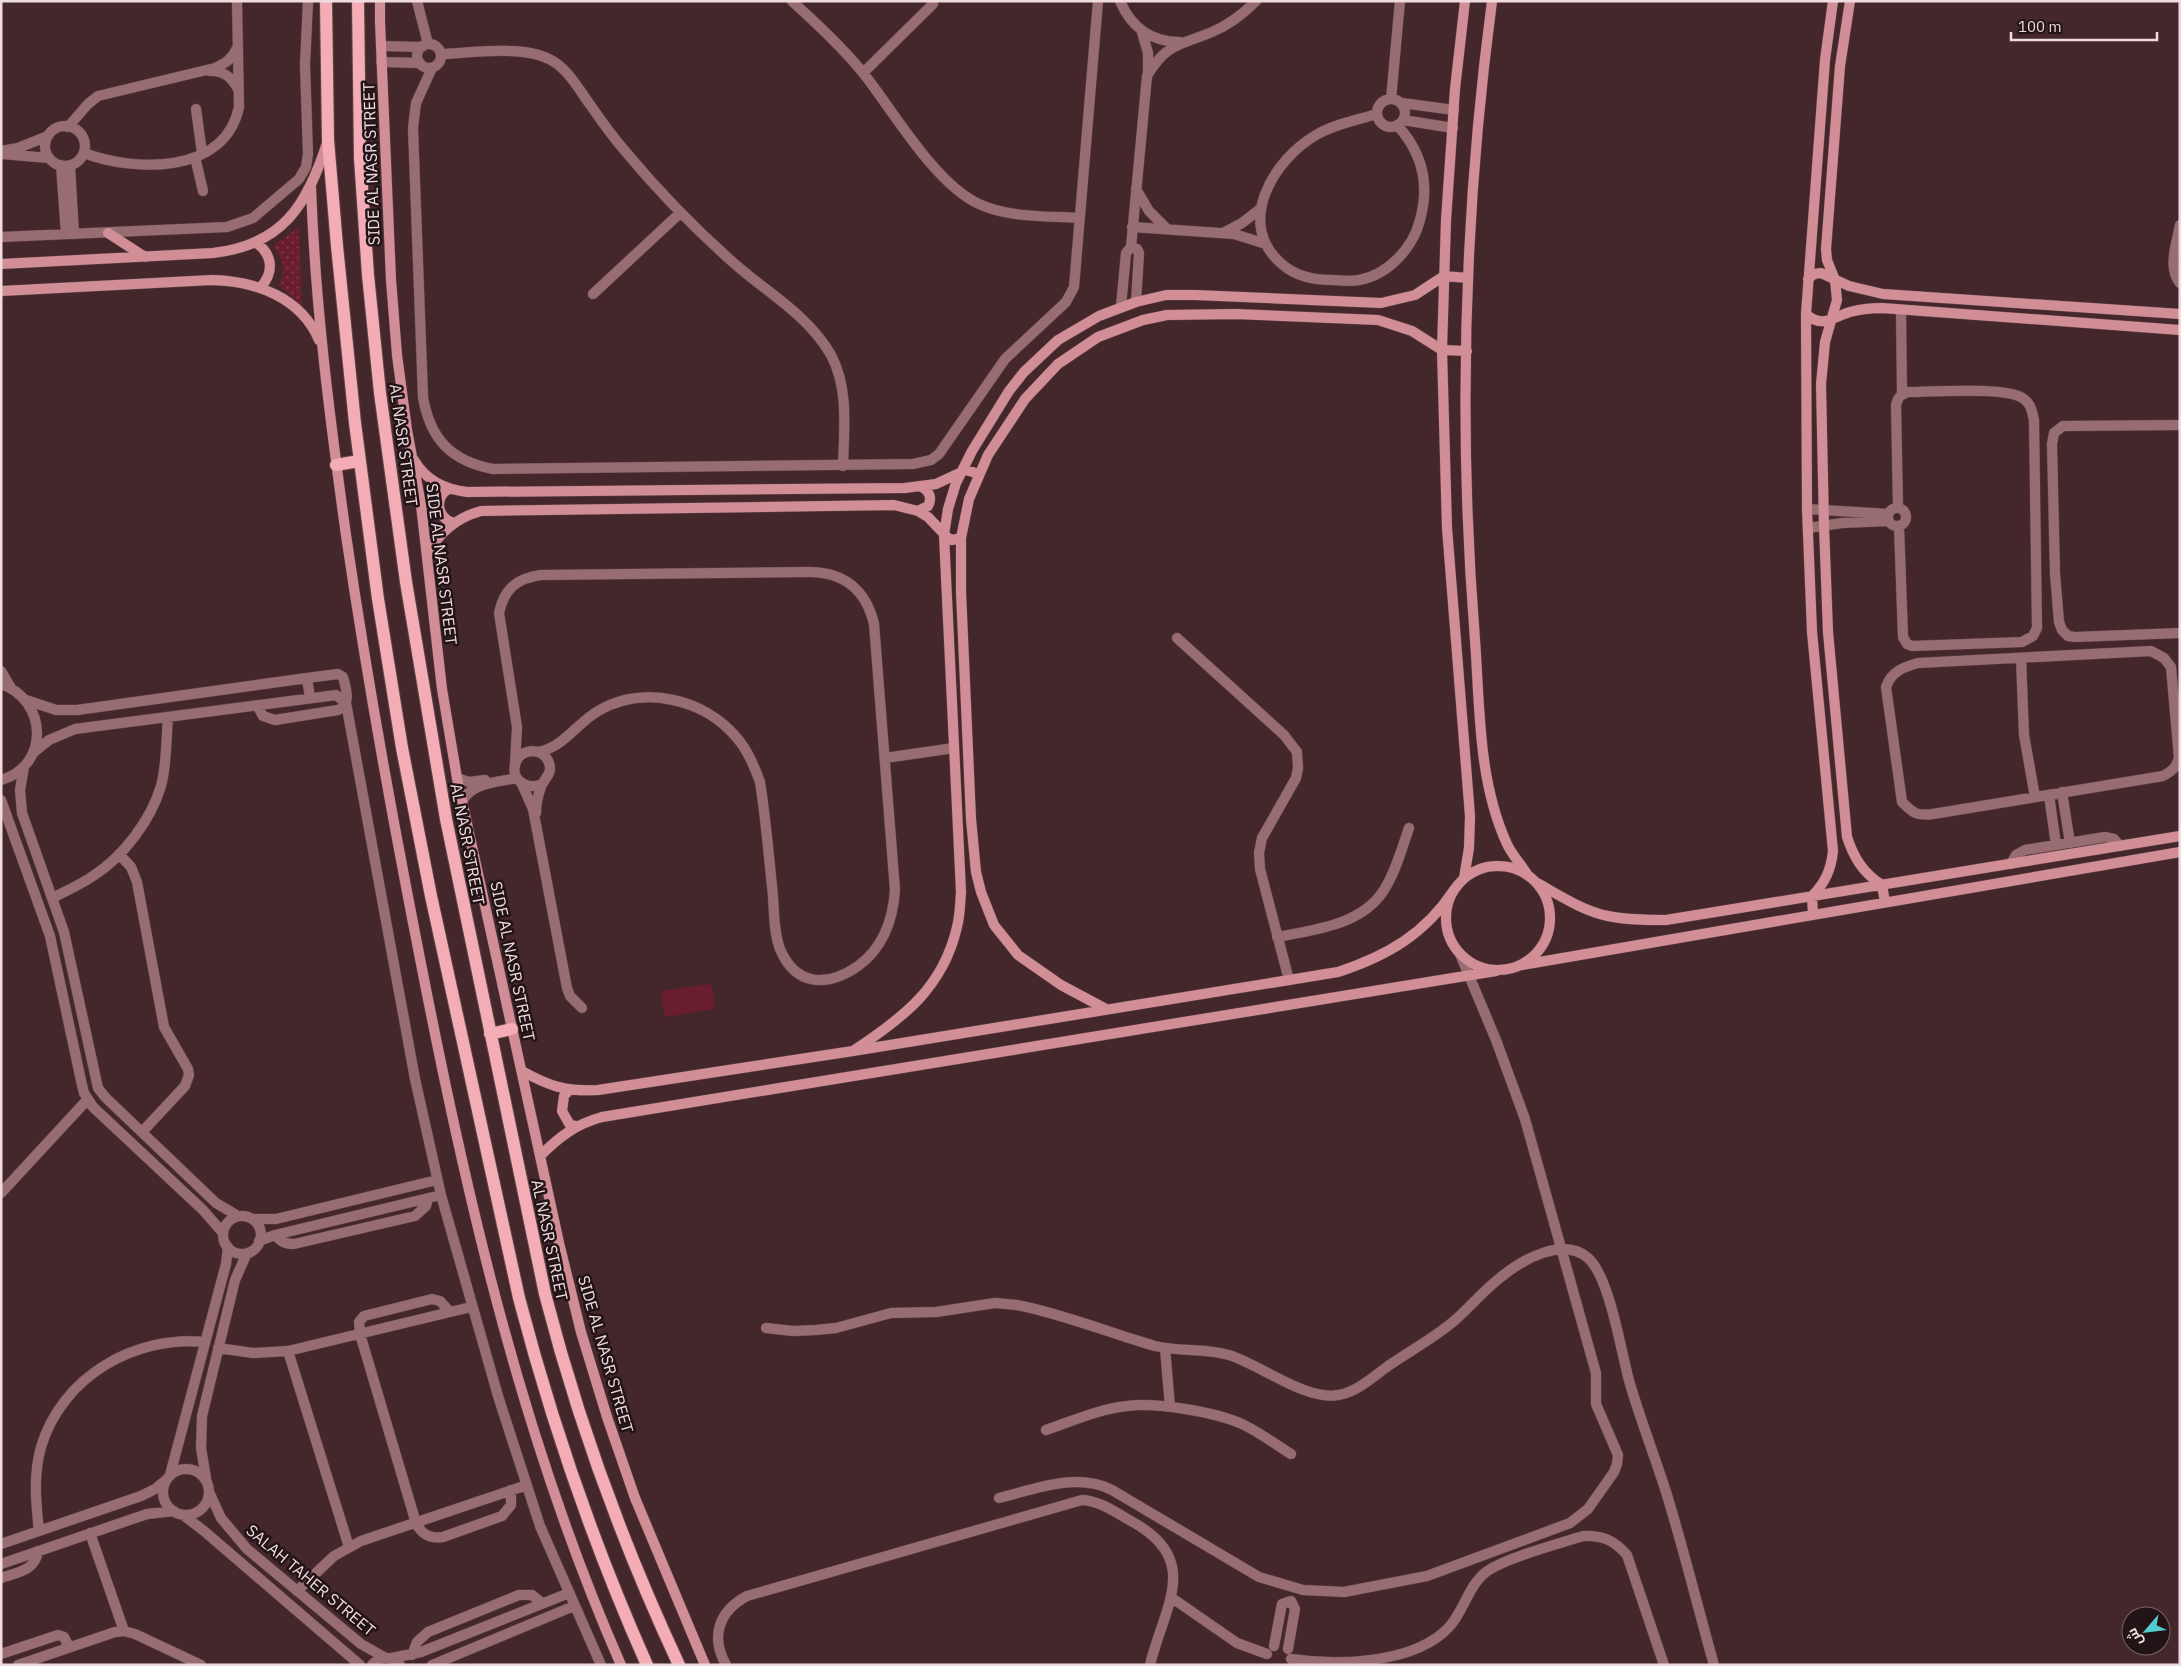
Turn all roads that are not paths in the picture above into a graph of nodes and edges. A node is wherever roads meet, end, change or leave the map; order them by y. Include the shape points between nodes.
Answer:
1 (237, 1) edge
2 (308, 1) edge
3 (326, 1) edge
4 (358, 1) edge
5 (380, 1) edge
6 (417, 1) edge
7 (792, 1) edge
8 (1098, 1) edge
9 (1120, 1) edge
10 (1256, 1) edge
11 (1400, 1) edge
12 (1465, 1) edge
13 (1492, 1) edge
14 (1833, 1) edge
15 (1850, 1) edge
16 (933, 4) dead end
17 (1142, 32) junction
18 (1180, 42) junction
19 (238, 45) junction
20 (381, 46) junction
21 (425, 46) junction
22 (441, 54) junction
23 (381, 62) junction
24 (420, 63) junction
25 (432, 68) junction
26 (202, 71) junction
27 (863, 73) junction
28 (1147, 76) junction
29 (238, 90) junction
30 (1391, 99) junction
31 (1402, 103) junction
32 (196, 110) dead end
33 (1454, 110) junction
34 (1377, 114) junction
35 (1400, 122) junction
36 (68, 127) junction
37 (1453, 128) junction
38 (48, 136) junction
39 (328, 140) junction
40 (1, 152) edge
41 (84, 153) junction
42 (199, 155) junction
43 (49, 158) junction
44 (65, 166) junction
45 (311, 187) junction
46 (1136, 189) junction
47 (203, 192) dead end
48 (1260, 209) junction
49 (679, 214) junction
50 (1080, 218) junction
51 (2180, 225) edge
52 (1132, 227) junction
53 (1167, 229) junction
54 (108, 232) junction
55 (70, 234) junction
56 (1222, 234) junction
57 (1, 237) edge
58 (255, 242) junction
59 (1266, 244) junction
60 (1131, 247) junction
61 (145, 257) junction
62 (1, 264) edge
63 (1444, 276) junction
64 (1468, 278) junction
65 (1808, 279) junction
66 (1836, 280) junction
67 (2180, 283) edge
68 (262, 287) junction
69 (1, 290) edge
70 (593, 294) dead end
71 (1136, 302) junction
72 (1122, 306) junction
73 (1901, 310) junction
74 (1806, 314) junction
75 (2180, 314) edge
76 (1832, 320) junction
77 (2180, 330) edge
78 (322, 346) junction
79 (1442, 350) junction
80 (1467, 351) junction
81 (1902, 394) junction
82 (2180, 425) edge
83 (412, 458) junction
84 (359, 461) junction
85 (336, 465) junction
86 (843, 466) junction
87 (962, 471) junction
88 (979, 474) junction
89 (922, 487) junction
90 (448, 489) junction
91 (1898, 507) junction
92 (1807, 509) junction
93 (1823, 510) junction
94 (918, 511) junction
95 (1888, 517) junction
96 (453, 523) junction
97 (1824, 526) junction
98 (1899, 526) junction
99 (1808, 528) junction
100 (944, 535) junction
101 (961, 538) junction
102 (426, 554) junction
103 (2180, 633) edge
104 (1176, 638) dead end
105 (2021, 658) junction
106 (1, 671) edge
107 (306, 678) junction
108 (1, 684) edge
109 (12, 688) junction
110 (214, 692) junction
111 (310, 698) junction
112 (26, 700) junction
113 (346, 702) junction
114 (124, 705) junction
115 (257, 705) junction
116 (216, 711) junction
117 (168, 717) junction
118 (126, 723) junction
119 (517, 727) junction
120 (561, 742) junction
121 (954, 748) junction
122 (536, 751) junction
123 (34, 752) junction
124 (885, 758) junction
125 (515, 763) junction
126 (550, 766) junction
127 (24, 767) junction
128 (457, 778) junction
129 (518, 778) junction
130 (1, 780) edge
131 (542, 784) junction
132 (2062, 792) junction
133 (2049, 795) junction
134 (2035, 797) junction
135 (1, 800) edge
136 (462, 802) junction
137 (536, 819) junction
138 (1410, 828) dead end
139 (2180, 836) edge
140 (2070, 842) junction
141 (2056, 845) junction
142 (2120, 846) junction
143 (2180, 852) edge
144 (119, 854) junction
145 (2011, 864) junction
146 (1527, 874) junction
147 (1464, 878) junction
148 (1537, 883) junction
149 (1882, 885) junction
150 (1454, 890) junction
151 (1812, 896) junction
152 (52, 898) junction
153 (1885, 902) junction
154 (1813, 914) junction
155 (1277, 937) junction
156 (1460, 954) junction
157 (1522, 965) junction
158 (1496, 970) junction
159 (1469, 975) junction
160 (1289, 980) junction
161 (81, 1008) junction
162 (582, 1008) dead end
163 (1106, 1009) junction
164 (67, 1011) junction
165 (512, 1029) junction
166 (490, 1034) junction
167 (853, 1051) junction
168 (522, 1071) junction
169 (569, 1090) junction
170 (88, 1100) junction
171 (576, 1126) junction
172 (142, 1132) junction
173 (540, 1156) junction
174 (437, 1180) junction
175 (393, 1191) junction
176 (1, 1193) edge
177 (441, 1195) junction
178 (428, 1198) junction
179 (396, 1206) junction
180 (238, 1216) junction
181 (253, 1219) junction
182 (223, 1233) junction
183 (275, 1234) junction
184 (260, 1241) junction
185 (228, 1247) junction
186 (1562, 1249) junction
187 (247, 1253) junction
188 (471, 1308) junction
189 (450, 1312) junction
190 (766, 1328) dead end
191 (360, 1334) junction
192 (205, 1342) junction
193 (218, 1348) junction
194 (1165, 1348) junction
195 (288, 1351) junction
196 (1170, 1407) junction
197 (1046, 1430) dead end
198 (1291, 1454) dead end
199 (168, 1478) junction
200 (206, 1478) junction
201 (527, 1485) junction
202 (511, 1490) junction
203 (210, 1494) junction
204 (999, 1498) dead end
205 (178, 1513) junction
206 (416, 1523) junction
207 (39, 1531) junction
208 (90, 1533) junction
209 (1, 1544) edge
210 (349, 1547) junction
211 (38, 1551) junction
212 (1, 1564) edge
213 (1, 1578) edge
214 (297, 1591) junction
215 (568, 1593) junction
216 (1172, 1598) junction
217 (542, 1603) junction
218 (574, 1606) junction
219 (514, 1614) junction
220 (520, 1628) junction
221 (124, 1631) junction
222 (69, 1647) junction
223 (1, 1654) edge
224 (412, 1655) junction
225 (1271, 1655) edge
226 (1289, 1658) edge
227 (392, 1660) edge
228 (1152, 1660) edge
229 (1385, 1661) edge
230 (18, 1665) edge
231 (200, 1665) edge
232 (360, 1665) edge
233 (372, 1665) edge
234 (432, 1665) edge
235 (601, 1665) edge
236 (620, 1665) edge
237 (647, 1665) edge
238 (679, 1665) edge
239 (705, 1665) edge
240 (726, 1665) edge
241 (1143, 1665) edge
242 (1664, 1665) edge
243 (1714, 1665) edge

1 - 19 street
2 - 54 street via 305,65 308,154 306,167 299,179 253,218 236,226
3 - 39 main road
4 - 166 main road, AL NASR STREET via 363,207 380,393 431,737
5 - 20 street, SIDE AL NASR STREET
6 - 21 street
7 - 27 street
8 - 50 street
9 - 17 street
10 - 18 street via 1225,26
11 - 30 street
12 - 33 street
13 - 64 street via 1480,92
14 - 65 street via 1825,60
15 - 66 street via 1840,66 1826,249
16 - 27 street
17 - 18 street via 1160,40
17 - 28 street via 1148,53
18 - 28 street via 1161,56
19 - 26 street via 226,63
19 - 29 street
20 - 21 street
20 - 23 street, SIDE AL NASR STREET
21 - 22 street via 436,47
21 - 24 street via 418,54
22 - 25 street via 438,64
22 - 49 street via 528,52 550,59 568,74 625,151
23 - 24 street
23 - 83 street, SIDE AL NASR STREET via 394,318
24 - 25 street
25 - 86 street via 416,103 413,128 423,397 431,427 450,451 463,460 493,469
26 - 29 street via 225,73
26 - 36 street via 98,96
27 - 50 street via 938,172 964,196 994,209
28 - 46 street
29 - 42 street via 237,116 230,131 218,144
30 - 31 street
30 - 34 street via 1381,103
31 - 33 street
31 - 35 street via 1405,113
32 - 42 street
33 - 37 street
34 - 35 street via 1386,126
34 - 48 street via 1328,129 1305,142 1273,177
35 - 37 street
35 - 59 street via 1420,158 1424,194 1414,236 1391,265 1358,280 1316,280 1292,272
36 - 38 street via 57,128
36 - 41 street via 82,136
37 - 63 street
38 - 40 street
38 - 43 street
39 - 45 street
39 - 84 main road
40 - 43 street
41 - 42 street via 139,166 166,164
41 - 44 street via 79,161
42 - 47 street
43 - 44 street
44 - 55 street
45 - 58 street via 291,217
45 - 78 street
46 - 52 street
46 - 53 street via 1149,211
48 - 56 street
48 - 59 street
49 - 70 street
49 - 86 street via 800,317 823,342 832,357 843,390
50 - 86 street via 1076,278 1071,295 1005,359 939,454 922,463
51 - 67 street via 2173,265 2174,275
52 - 53 street
52 - 60 street
53 - 56 street
54 - 55 street
54 - 61 street
55 - 57 street
56 - 59 street via 1245,236
58 - 61 street via 224,252
58 - 68 street via 262,246 270,259 270,274
60 - 71 street via 1139,253
60 - 72 street via 1126,254
61 - 62 street
63 - 64 street
63 - 71 street via 1415,295 1381,303 1195,295
63 - 79 street
64 - 80 street
65 - 66 street via 1822,273
65 - 74 street
66 - 75 street via 1883,294
66 - 76 street via 1837,300
68 - 69 street via 237,280 212,280
68 - 78 street via 282,297 300,312 315,330
71 - 72 street
72 - 87 street via 1065,336 1040,355 996,411
73 - 76 street via 1865,308
73 - 77 street
73 - 81 street
74 - 76 street via 1818,322
74 - 92 street
76 - 93 street via 1825,342 1820,384
78 - 85 street
79 - 80 street
79 - 88 street via 1412,331 1378,320 1236,314 1167,315 1143,320 1098,337 1058,364 1020,407
79 - 147 street via 1447,528 1470,816
80 - 146 street via 1468,526 1486,775 1505,839
81 - 91 street via 1896,405
81 - 98 street via 2007,391 2025,399 2031,406 2034,420 2037,628 2033,636 2022,642 1907,644 1903,637
82 - 103 street via 2063,426 2054,432 2052,444 2056,574 2062,630 2075,637
83 - 90 street via 431,480
83 - 102 street, SIDE AL NASR STREET
84 - 85 main road
84 - 237 main road via 390,674 418,831 519,1298 544,1390 574,1481
85 - 236 street via 360,630 393,818 462,1166 513,1364 551,1485
87 - 88 street via 971,470
87 - 89 street
87 - 100 street via 952,496
88 - 101 street via 965,511
89 - 90 street via 467,492
89 - 94 street via 930,495 930,503
90 - 96 street via 440,497 438,508 443,518
91 - 95 street
91 - 98 street via 1907,516
92 - 93 street
92 - 99 street
93 - 95 street
93 - 97 street
94 - 96 street via 894,505 481,511
94 - 100 street
95 - 97 street
95 - 98 street via 1891,524
96 - 102 street
97 - 99 street
97 - 149 street via 1828,632 1847,837 1863,870
99 - 151 street via 1812,642 1833,851 1827,876
100 - 101 street via 952,540
100 - 121 street
101 - 163 street via 971,819 980,892 994,924 1018,955 1061,985
102 - 128 street, SIDE AL NASR STREET via 442,689
104 - 155 street via 1284,734 1296,752 1299,763 1296,778 1262,838 1259,853
105 - 132 street via 2151,651 2164,658 2171,667 2179,758 2176,767 2163,776
105 - 134 street via 2024,735
105 - 134 street via 1918,662 1897,670 1886,687 1902,802 1911,811 1920,816
106 - 109 street
107 - 110 street
107 - 111 street
107 - 113 street via 342,676
108 - 109 street
109 - 112 street
110 - 114 street
110 - 116 street
111 - 113 street via 336,695
111 - 115 street
112 - 114 street via 46,708 67,711
112 - 123 street via 37,725
113 - 115 street via 338,710 276,720 264,716
113 - 174 street via 415,1079
114 - 118 street
115 - 116 street
116 - 117 street
117 - 118 street
117 - 144 street via 165,764 156,799
118 - 123 street via 66,732
119 - 122 street via 526,744
119 - 124 street via 500,613 508,590 528,576 814,572 829,574 848,583 864,597 871,610
119 - 125 street
120 - 122 street
120 - 124 street via 599,711 630,700 647,698 664,698 696,707 725,725 746,751 760,782 780,948 794,970 817,980 830,980 860,964 882,939 890,923 896,890
120 - 126 street
121 - 124 street
121 - 167 street via 961,892 954,939 930,988 912,1008
122 - 125 street via 522,754
122 - 126 street via 548,760
123 - 127 street
125 - 129 street
126 - 131 street via 549,776
127 - 130 street
127 - 152 street via 20,790 22,813
128 - 129 street via 475,782
128 - 136 street, SIDE AL NASR STREET
129 - 131 street via 531,787
129 - 136 street via 477,787
129 - 137 street
131 - 137 street
132 - 133 street
132 - 140 street
133 - 134 street
133 - 141 street
135 - 164 street via 50,936
136 - 165 street, SIDE AL NASR STREET
137 - 162 street via 567,988
138 - 155 street via 1389,882 1373,904 1331,926
139 - 142 street
140 - 141 street
140 - 142 street via 2110,837
141 - 145 street via 2020,852
142 - 145 street
143 - 153 street
144 - 152 street via 93,876
144 - 172 street via 131,866 137,882 164,1027 190,1075 185,1086
145 - 149 street
146 - 147 street via 1502,865 1488,866
146 - 148 street
147 - 150 street
148 - 151 street via 1606,916 1636,920 1666,920
148 - 157 street via 1550,907 1551,921 1548,935 1538,952
149 - 151 street
149 - 153 street
150 - 156 street via 1447,909 1447,929
150 - 160 street via 1441,910 1423,927 1383,954 1338,972
151 - 154 street
152 - 161 street via 64,932
153 - 154 street
154 - 157 street
155 - 160 street
156 - 158 street via 1483,968
156 - 159 street
157 - 158 street via 1510,970
158 - 159 street
159 - 171 street via 602,1117
159 - 186 street via 1525,1119
160 - 163 street
161 - 164 street
161 - 172 street via 98,1088
163 - 167 street
164 - 170 street
165 - 166 main road
165 - 168 street, SIDE AL NASR STREET
166 - 238 main road, AL NASR STREET via 544,1294 559,1351 615,1519
167 - 169 street via 598,1090
168 - 169 street via 554,1087
168 - 173 street, SIDE AL NASR STREET
169 - 171 street via 564,1096 562,1112 570,1125
170 - 176 street
170 - 182 street via 204,1210
171 - 173 street
172 - 180 street via 216,1202
173 - 239 street, SIDE AL NASR STREET via 570,1290 607,1417 650,1537
174 - 175 street
174 - 177 street
175 - 179 street
175 - 181 street via 276,1219
177 - 178 street
177 - 188 street
178 - 179 street
178 - 183 street via 421,1212 415,1216 294,1244 287,1244
179 - 183 street
180 - 181 street
180 - 182 street via 230,1220
181 - 184 street via 259,1227
182 - 185 street
183 - 184 street
184 - 187 street
185 - 187 street
185 - 192 street
186 - 194 street via 1512,1269 1444,1328 1356,1389 1340,1395 1313,1394 1226,1354
186 - 204 street via 1596,1373 1596,1404 1618,1460 1614,1472 1588,1508 1570,1524 1427,1576 1358,1591 1330,1592 1288,1587 1259,1577 1095,1482 1068,1481
186 - 243 street via 1587,1257 1601,1278
187 - 193 street via 235,1280
188 - 189 street
188 - 201 street
189 - 191 street
189 - 191 street via 437,1300 424,1301 364,1316 359,1322
190 - 194 street via 793,1331 836,1328 890,1313 936,1312 1006,1303
191 - 195 street
191 - 206 street
192 - 199 street
192 - 207 street via 158,1343 123,1355 93,1374 72,1393 53,1420 41,1448 36,1486
193 - 195 street via 253,1353
193 - 200 street via 202,1416 201,1448
194 - 196 street
195 - 210 street
196 - 197 street via 1116,1407
196 - 198 street via 1232,1420
199 - 200 street via 175,1471 188,1468
199 - 205 street via 164,1487 165,1501
199 - 207 street via 142,1496
200 - 203 street
201 - 202 street
201 - 215 street
202 - 206 street
202 - 206 street via 511,1505 502,1516 443,1537 426,1536
203 - 205 street via 204,1508 190,1515
203 - 214 street, SALAH TAHER STREET via 221,1518 237,1539
205 - 208 street via 147,1514
205 - 232 street, SALAH TAHER STREET via 204,1531
206 - 210 street
207 - 209 street
208 - 211 street
208 - 221 street
210 - 214 street via 321,1567
211 - 212 street
211 - 213 street via 29,1568
214 - 227 street, SALAH TAHER STREET via 360,1644
215 - 217 street
215 - 218 street
216 - 225 street via 1237,1643
216 - 228 street
216 - 240 street via 1171,1564 1154,1535 1098,1503 1082,1500 747,1596 732,1606 721,1621 718,1645
217 - 219 street
217 - 224 street via 532,1595 519,1595 428,1632 417,1642
218 - 220 street
218 - 235 street
219 - 220 street
219 - 224 street
220 - 234 street
221 - 222 street
221 - 231 street
222 - 223 street via 64,1637 58,1635
222 - 230 street
224 - 227 street
225 - 226 street via 1282,1645
225 - 226 street via 1282,1604 1291,1601 1296,1609
226 - 229 street via 1337,1665
227 - 233 street via 376,1661
228 - 241 street
229 - 242 street via 1440,1635 1458,1615 1477,1582 1492,1568 1583,1536 1595,1535 1619,1545 1627,1555

